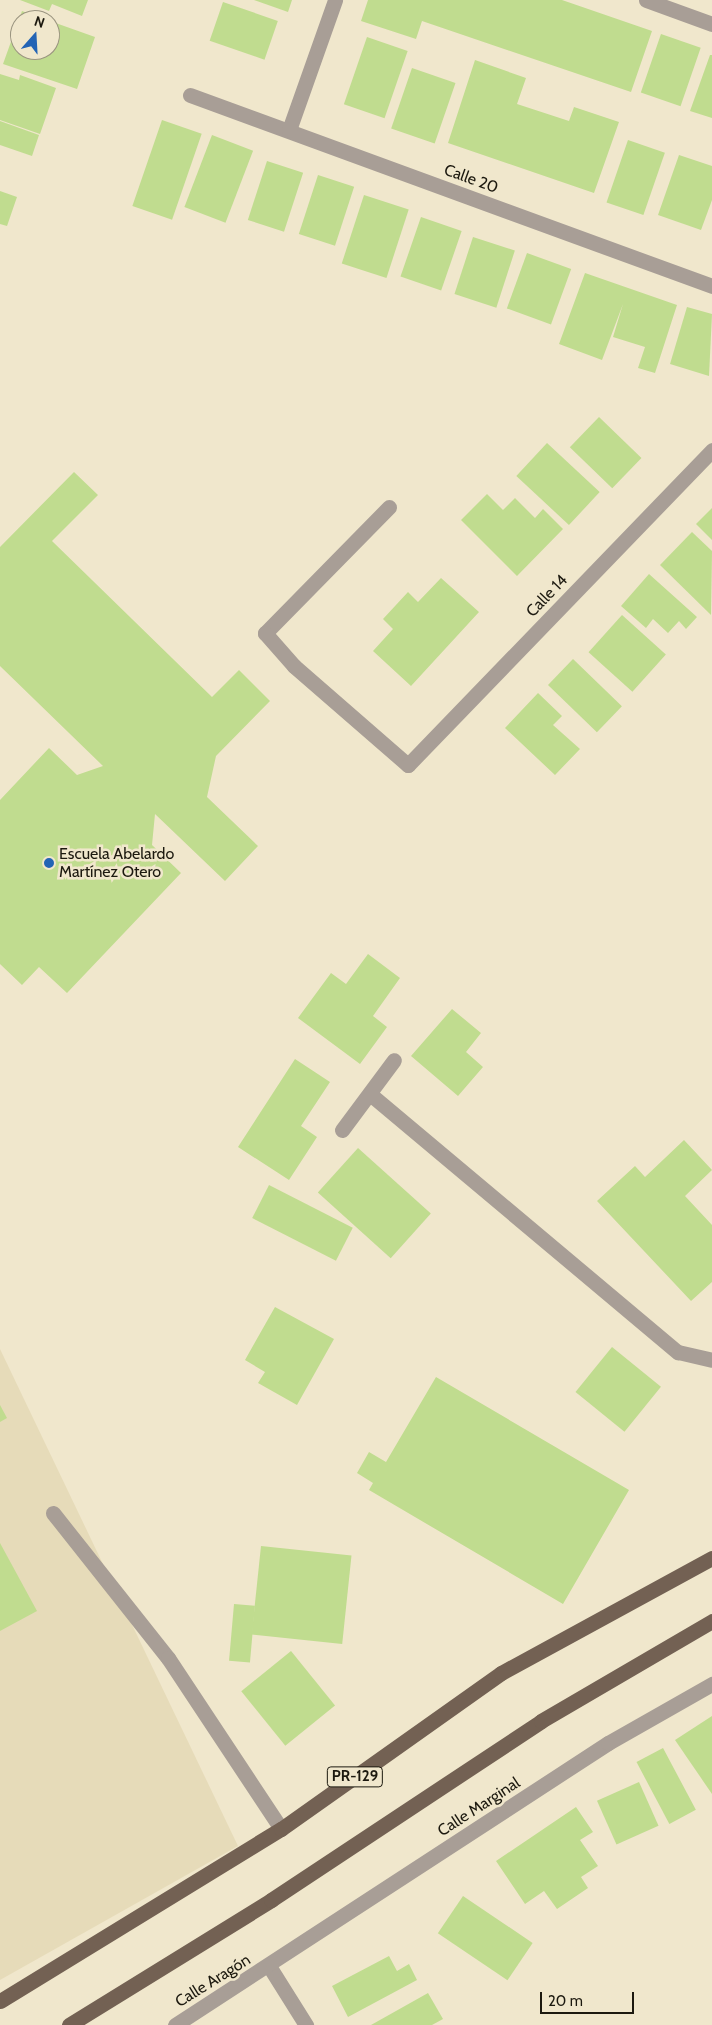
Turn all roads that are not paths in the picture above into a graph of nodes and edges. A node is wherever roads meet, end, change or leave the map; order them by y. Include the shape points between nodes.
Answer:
1 (335, 0) edge
2 (646, 0) edge
3 (712, 24) edge
4 (190, 94) dead end
5 (290, 130) junction
6 (712, 286) edge
7 (712, 450) edge
8 (389, 507) dead end
9 (394, 1060) dead end
10 (370, 1094) junction
11 (342, 1130) dead end
12 (712, 1360) edge
13 (53, 1514) dead end
14 (712, 1558) edge
15 (712, 1621) edge
16 (712, 1684) edge
17 (281, 1829) junction
18 (269, 1966) junction
19 (0, 2001) edge
20 (69, 2025) edge
21 (175, 2025) edge
22 (306, 2025) edge

1 - 5 street
2 - 3 street
4 - 5 street, Calle 20
5 - 6 street, Calle 20
7 - 8 street, Calle 14 via 408,765 294,666 265,634
9 - 10 street
10 - 11 street
10 - 12 street via 678,1352
13 - 17 street via 168,1658
14 - 17 main road, PR-129 via 501,1673
15 - 20 main road via 541,1722 271,1900
16 - 18 street, Calle Marginal via 608,1743
17 - 19 main road, PR-129
18 - 21 street, Calle Aragón
18 - 22 street

